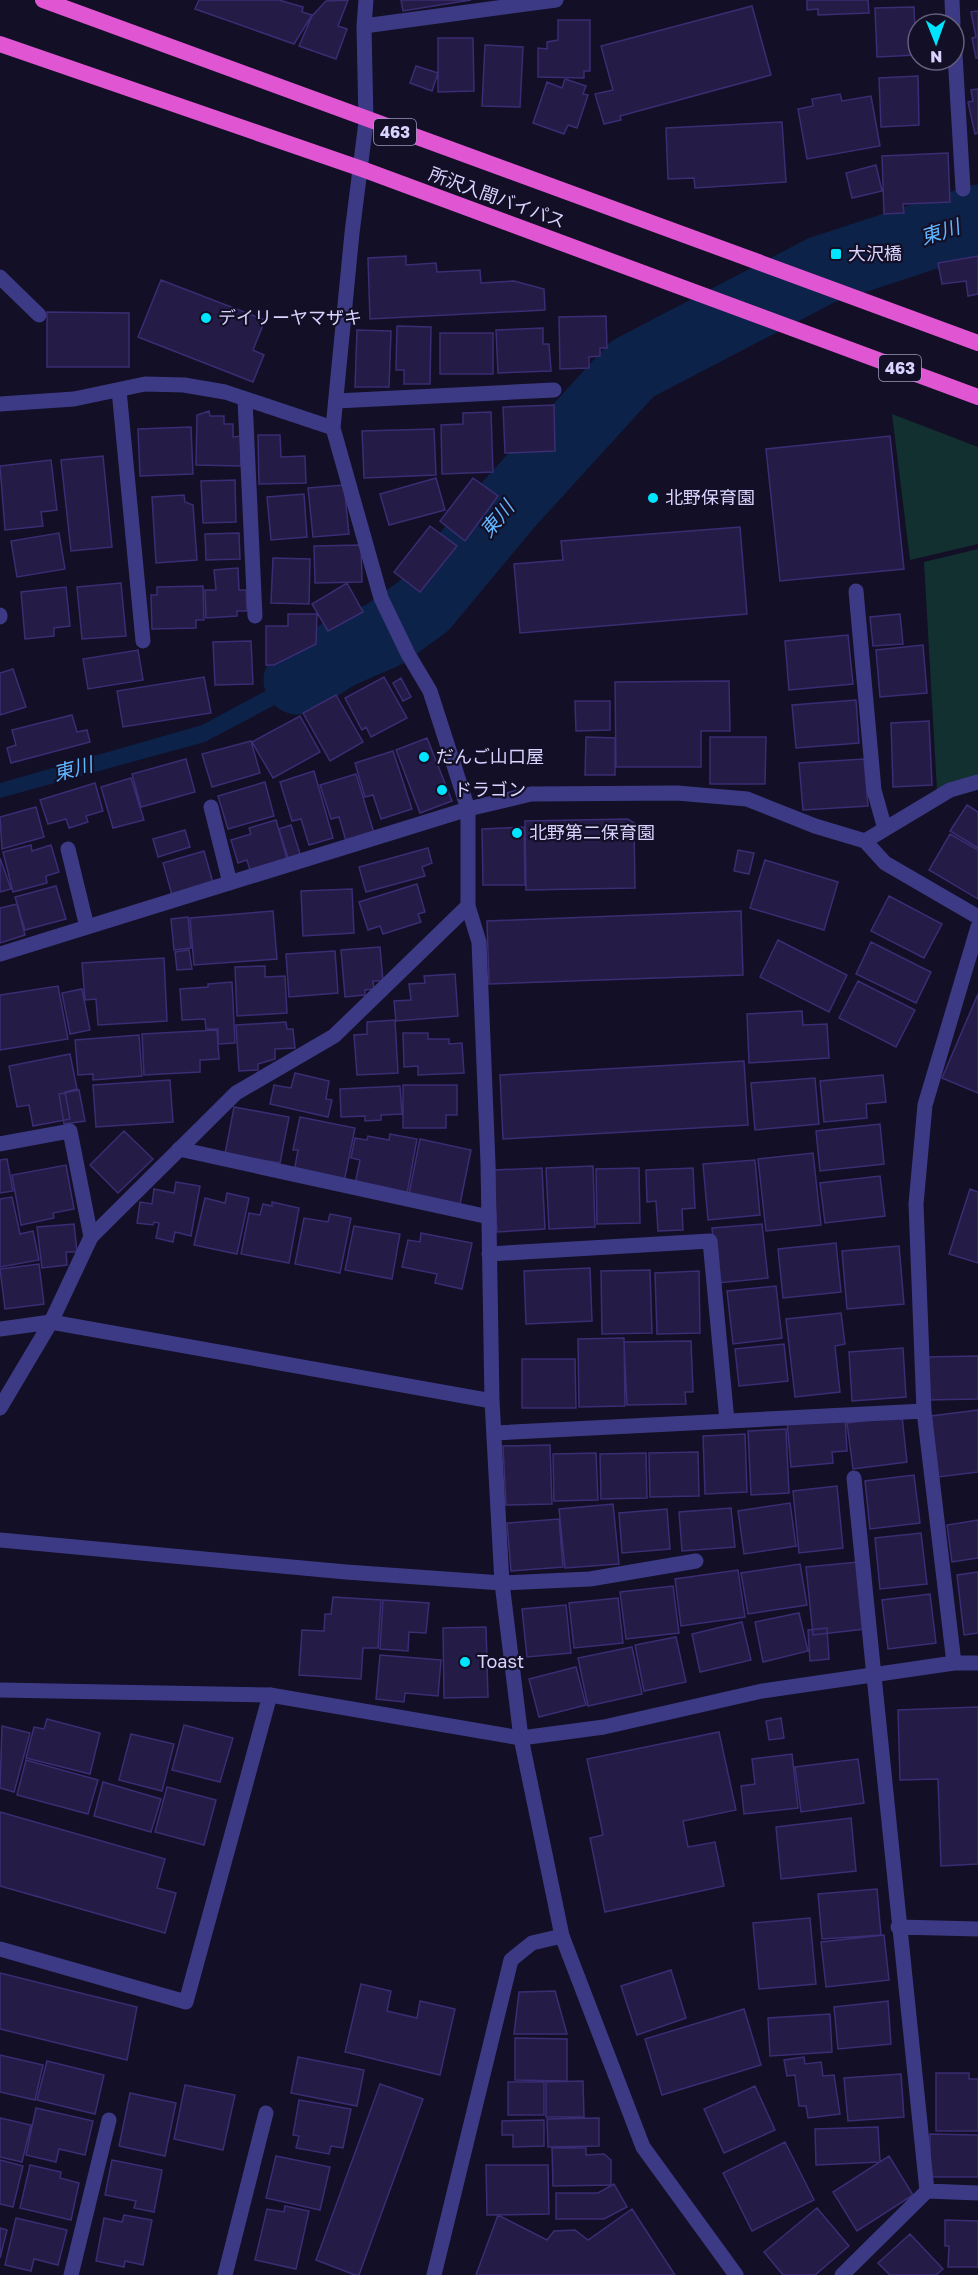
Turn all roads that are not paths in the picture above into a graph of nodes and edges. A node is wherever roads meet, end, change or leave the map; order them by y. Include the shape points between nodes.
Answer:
1 (43, 0) edge
2 (366, 0) edge
3 (556, 0) edge
4 (364, 26) junction
5 (0, 44) edge
6 (956, 72) edge
7 (366, 122) junction
8 (362, 169) junction
9 (963, 189) dead end
10 (0, 276) edge
11 (39, 315) dead end
12 (978, 343) edge
13 (119, 390) junction
14 (554, 390) dead end
15 (978, 397) edge
16 (245, 400) junction
17 (336, 400) junction
18 (0, 404) edge
19 (333, 428) junction
20 (856, 591) dead end
21 (255, 616) dead end
22 (143, 641) dead end
23 (978, 782) edge
24 (211, 807) dead end
25 (468, 809) junction
26 (885, 829) junction
27 (865, 841) junction
28 (68, 849) dead end
29 (230, 883) junction
30 (468, 906) junction
31 (978, 917) edge
32 (87, 927) junction
33 (978, 927) edge
34 (0, 954) edge
35 (0, 1144) edge
36 (179, 1149) junction
37 (489, 1217) junction
38 (91, 1237) junction
39 (489, 1254) junction
40 (51, 1322) junction
41 (0, 1329) edge
42 (492, 1401) junction
43 (0, 1408) edge
44 (924, 1411) junction
45 (727, 1421) junction
46 (494, 1433) junction
47 (854, 1478) dead end
48 (0, 1540) edge
49 (696, 1561) dead end
50 (502, 1583) junction
51 (954, 1663) junction
52 (978, 1663) edge
53 (874, 1676) junction
54 (0, 1690) edge
55 (270, 1695) junction
56 (521, 1738) junction
57 (898, 1927) junction
58 (978, 1929) edge
59 (562, 1936) junction
60 (0, 1948) edge
61 (266, 2113) dead end
62 (109, 2120) dead end
63 (927, 2191) junction
64 (978, 2193) edge
65 (71, 2275) edge
66 (225, 2275) edge
67 (434, 2275) edge
68 (736, 2275) edge
69 (842, 2275) edge

1 - 7 highway, 所沢入間バイパス / 463
2 - 4 street
3 - 4 street
4 - 7 street
5 - 8 highway, 所沢入間バイパス / 463
6 - 9 street
7 - 8 street
7 - 12 highway, 所沢入間バイパス / 463 via 749,257
8 - 15 highway, 所沢入間バイパス / 463
8 - 17 street
10 - 11 street
13 - 16 street via 145,384 184,385
13 - 18 street via 74,399
13 - 22 street
14 - 17 street
16 - 19 street
16 - 21 street
17 - 19 street
19 - 25 street via 381,598 430,691
20 - 26 street via 874,790
23 - 26 street via 950,790
24 - 29 street
25 - 27 street via 531,794 677,793 747,800
25 - 29 street
25 - 30 street
26 - 27 street
27 - 31 street via 885,863
28 - 32 street
29 - 32 street
30 - 36 street via 334,1036 236,1093
30 - 37 street via 479,942
32 - 34 street
33 - 44 street via 925,1105 916,1204
35 - 38 street via 70,1131
36 - 37 street
36 - 38 street
37 - 39 street
38 - 40 street
39 - 42 street
39 - 45 street via 710,1241
40 - 41 street
40 - 42 street
40 - 43 street
42 - 46 street
44 - 45 street
44 - 51 street
45 - 46 street
46 - 50 street
47 - 53 street
48 - 50 street
49 - 50 street via 590,1579
50 - 56 street
51 - 52 street
51 - 53 street
53 - 56 street via 762,1691 604,1727
53 - 57 street
54 - 55 street
55 - 56 street
55 - 60 street via 186,2002
56 - 59 street
57 - 58 street
57 - 63 street
59 - 67 street via 532,1943 511,1960
59 - 68 street via 643,2147
61 - 66 street
62 - 65 street
63 - 64 street
63 - 69 street

